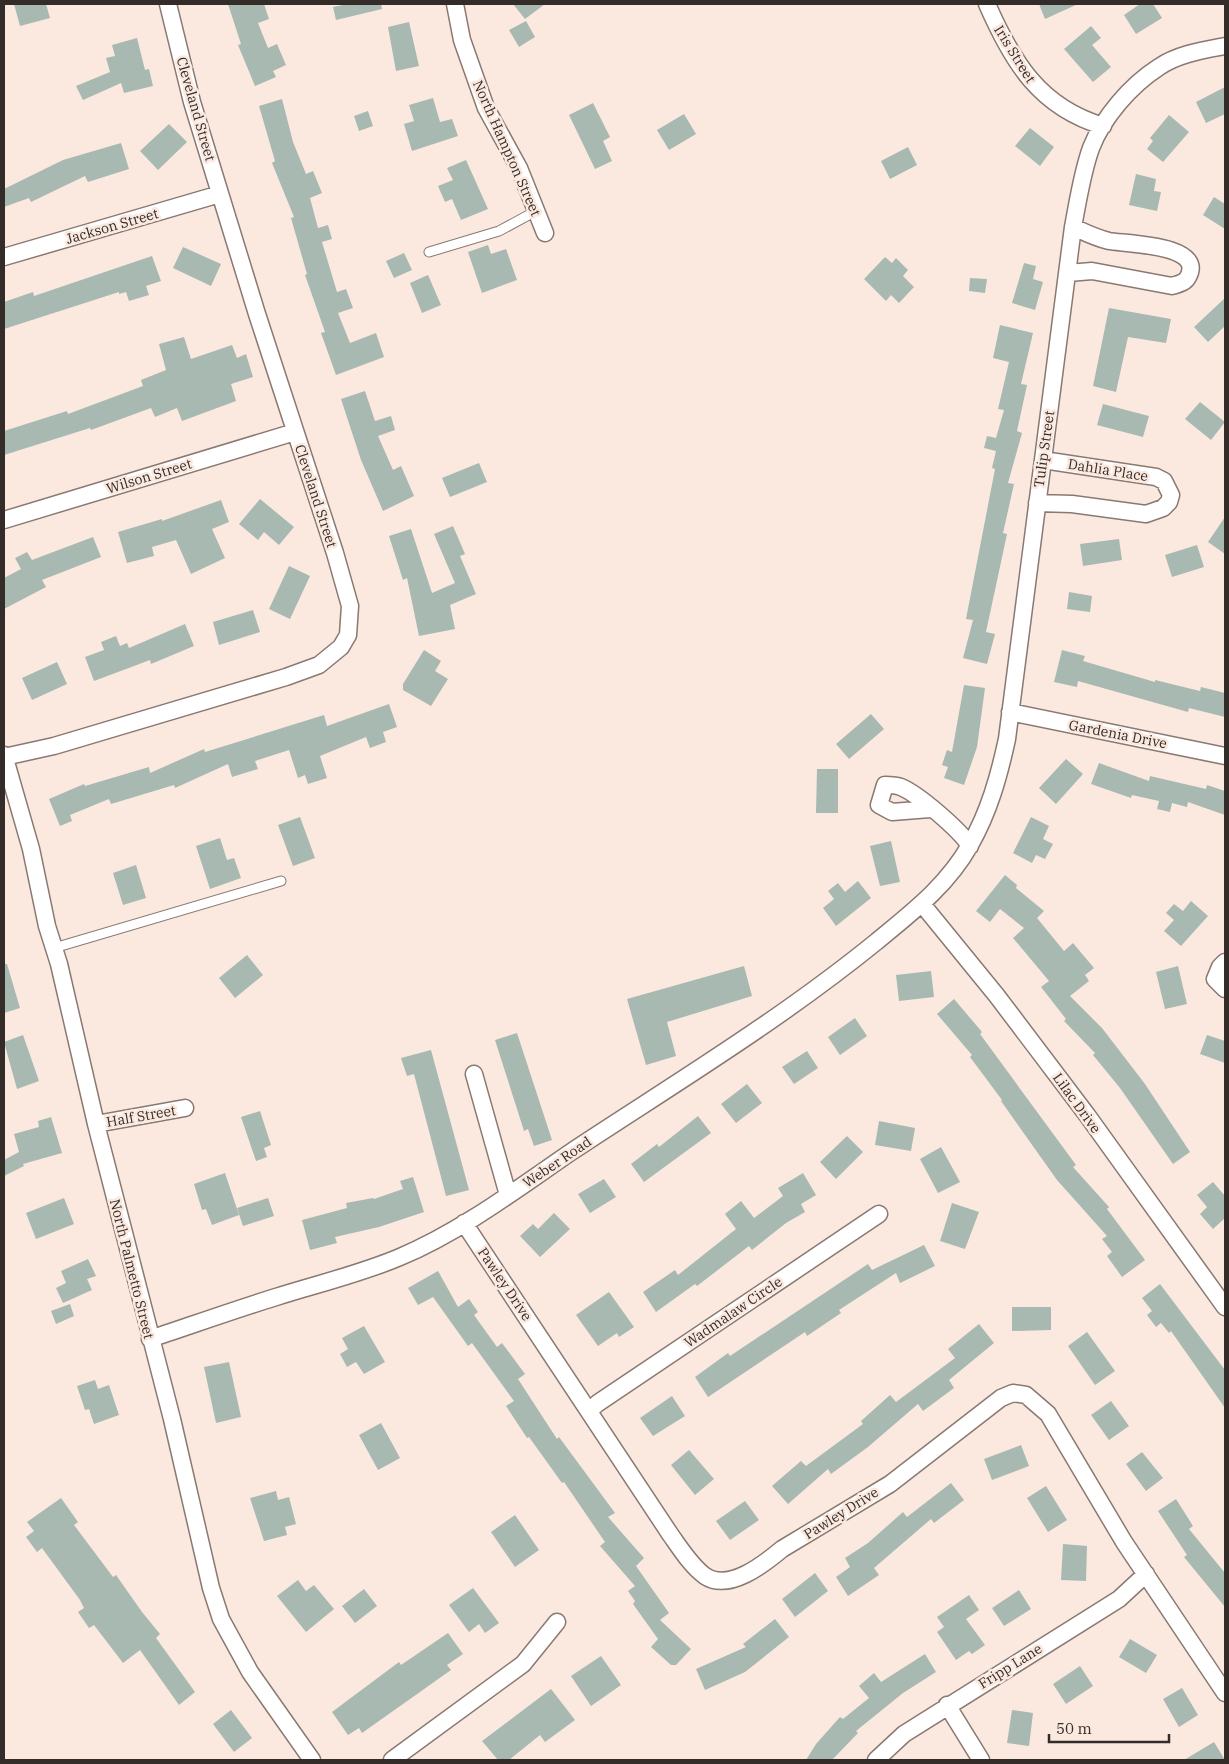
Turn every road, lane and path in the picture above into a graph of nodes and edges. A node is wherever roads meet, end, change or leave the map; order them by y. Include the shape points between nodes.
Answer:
1 (168, 4) edge
2 (454, 4) edge
3 (987, 4) edge
4 (1225, 46) edge
5 (1103, 126) junction
6 (220, 194) junction
7 (536, 211) junction
8 (1073, 227) junction
9 (545, 233) dead end
10 (429, 252) dead end
11 (4, 257) edge
12 (1068, 273) junction
13 (295, 432) junction
14 (1043, 460) junction
15 (1037, 503) junction
16 (4, 520) edge
17 (1010, 712) junction
18 (4, 756) edge
19 (1225, 756) edge
20 (930, 809) dead end
21 (970, 846) junction
22 (281, 881) dead end
23 (922, 904) junction
24 (54, 948) junction
25 (1225, 962) edge
26 (1225, 990) edge
27 (474, 1074) dead end
28 (185, 1108) dead end
29 (96, 1124) junction
30 (508, 1195) junction
31 (879, 1214) dead end
32 (464, 1223) junction
33 (1225, 1307) edge
34 (150, 1339) junction
35 (589, 1411) junction
36 (1146, 1574) junction
37 (556, 1622) dead end
38 (1225, 1693) edge
39 (947, 1705) junction
40 (312, 1760) edge
41 (392, 1760) edge
42 (876, 1760) edge
43 (981, 1760) edge

1 - 6 street, Cleveland Street via 192,102
2 - 7 street, North Hampton Street via 462,40 486,108 519,168
3 - 5 street, Iris Street via 1012,53 1041,92 1072,115
4 - 5 street, Tulip Street via 1200,51 1160,66 1119,104
5 - 8 street, Tulip Street via 1087,162
6 - 11 street, Jackson Street
6 - 13 street, Cleveland Street
7 - 9 street, North Hampton Street
7 - 10 lane via 500,232
8 - 12 street, Tulip Street
8 - 12 street via 1110,241 1172,250 1182,254 1190,270 1187,279 1172,286 1092,271
12 - 14 street, Tulip Street
13 - 16 street, Wilson Street
13 - 18 street, Cleveland Street via 350,606 348,635 341,647 320,665 286,676 54,746
14 - 15 street, Tulip Street
14 - 15 street, Dahlia Place via 1156,477 1164,481 1171,494 1163,508 1146,514 1072,504
15 - 17 street, Tulip Street
17 - 19 street, Gardenia Drive
17 - 21 street, Tulip Street via 993,795
18 - 24 street, North Palmetto Street via 31,848
20 - 21 street via 964,836
21 - 23 street, Tulip Street
22 - 24 lane
23 - 30 street, Weber Road via 785,1012
23 - 33 street, Lilac Drive via 1081,1107
24 - 29 street, North Palmetto Street
25 - 26 street via 1215,979
27 - 30 street
28 - 29 street, Half Street
29 - 34 street, North Palmetto Street
30 - 32 street, Weber Road
31 - 35 street, Wadmalaw Circle
32 - 34 street, Weber Road via 399,1258
32 - 35 street, Pawley Drive
34 - 40 street, North Palmetto Street via 221,1619 250,1672
35 - 36 street, Pawley Drive via 688,1559 706,1576 727,1580 769,1560 890,1484 1000,1398 1013,1393 1026,1395 1048,1414
36 - 38 street, Pawley Drive
36 - 39 street, Fripp Lane via 1119,1599
37 - 41 street via 523,1664
39 - 42 street, Fripp Lane via 904,1734
39 - 43 street

